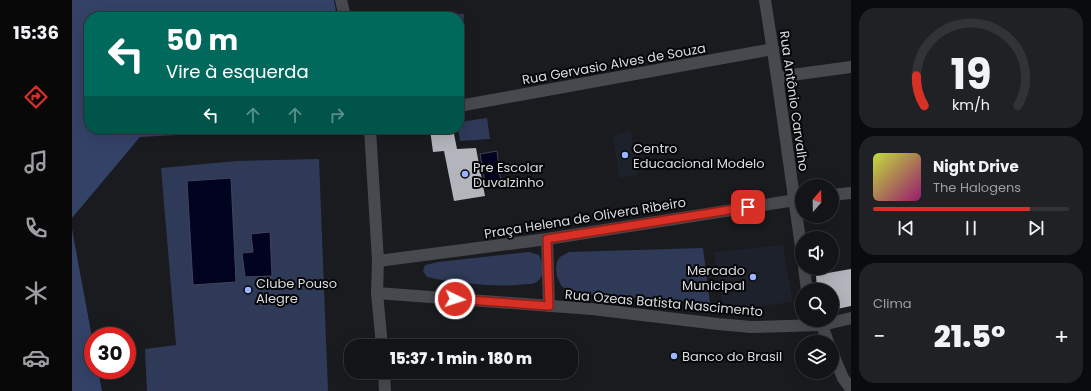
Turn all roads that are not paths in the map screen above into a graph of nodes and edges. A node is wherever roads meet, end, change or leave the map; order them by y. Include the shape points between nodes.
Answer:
1 (341, 0) edge
2 (765, 0) edge
3 (344, 12) edge
4 (773, 49) junction
5 (851, 67) edge
6 (777, 77) junction
7 (464, 105) edge
8 (370, 134) edge
9 (795, 182) edge
10 (851, 193) edge
11 (839, 194) edge
12 (795, 199) edge
13 (547, 239) junction
14 (378, 261) junction
15 (377, 293) junction
16 (549, 306) junction
17 (851, 318) edge
18 (839, 320) edge
19 (795, 324) edge
20 (381, 339) edge
21 (839, 369) edge
22 (384, 379) edge
23 (851, 389) edge
24 (385, 391) edge

1 - 3 street
2 - 4 street, Rua Antônio Carvalho
4 - 6 street, Rua Antônio Carvalho
4 - 7 street, Rua Gervasio Alves de Souza
5 - 6 street
6 - 9 street, Rua Antônio Carvalho
8 - 14 street
10 - 11 street
12 - 13 street, Praça Helena de Olivera Ribeiro
13 - 14 street, Praça Helena de Olivera Ribeiro
13 - 16 street
14 - 15 street
15 - 16 street, Rua Ozeas Batista Nascimento
15 - 20 street
16 - 19 street, Rua Ozeas Batista Nascimento via 751,327
17 - 18 street, Rua Ozeas Batista Nascimento
21 - 23 street
22 - 24 street

